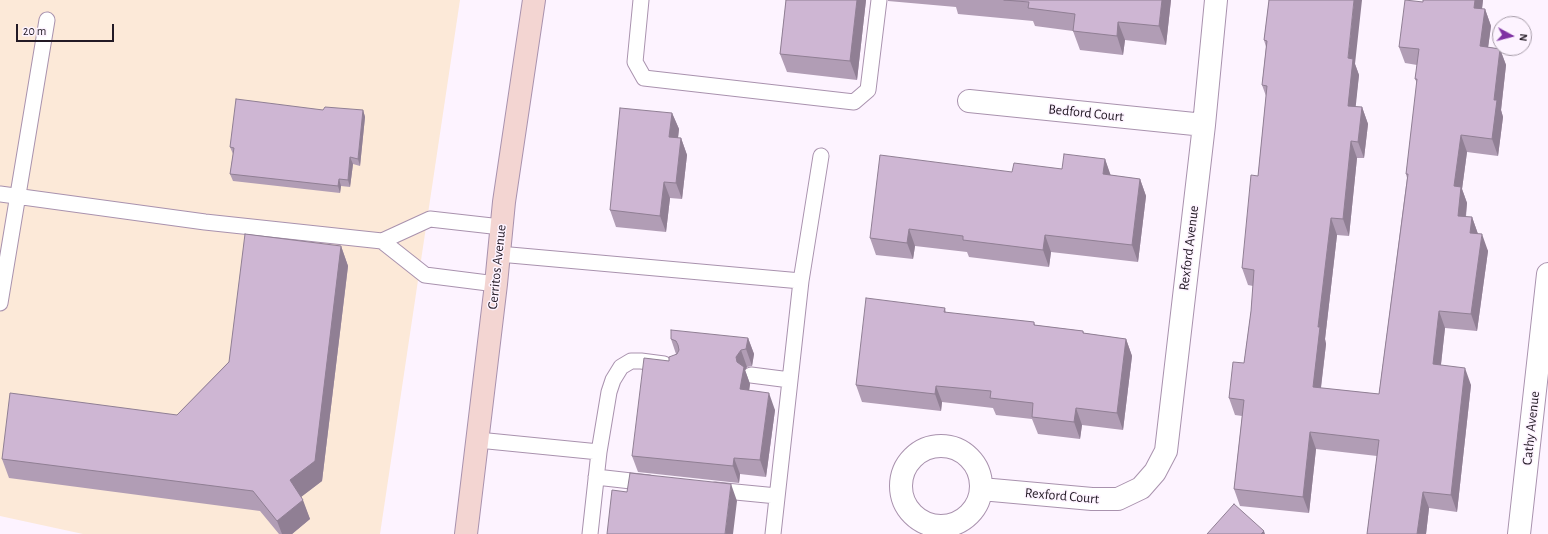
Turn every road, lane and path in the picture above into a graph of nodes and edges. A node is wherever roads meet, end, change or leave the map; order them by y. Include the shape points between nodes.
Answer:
1 (534, 0) edge
2 (642, 0) edge
3 (879, 0) edge
4 (1216, 0) edge
5 (47, 20) dead end
6 (969, 100) dead end
7 (1204, 125) junction
8 (821, 156) dead end
9 (0, 194) edge
10 (18, 197) junction
11 (501, 227) junction
12 (382, 241) junction
13 (499, 254) junction
14 (1548, 274) edge
15 (801, 282) junction
16 (496, 284) junction
17 (0, 303) edge
18 (676, 365) edge
19 (751, 375) dead end
20 (790, 380) junction
21 (478, 440) junction
22 (599, 452) junction
23 (596, 478) junction
24 (659, 484) edge
25 (698, 488) edge
26 (1141, 488) joint
27 (981, 489) dead end
28 (777, 496) junction
29 (466, 534) edge
30 (590, 534) edge
31 (773, 534) edge
32 (1519, 534) edge

1 - 11 main road, Cerritos Avenue
2 - 3 lane via 635,62 644,78 854,102 868,90
4 - 7 street, Rexford Avenue
5 - 10 lane
6 - 7 street, Bedford Court
7 - 26 street, Rexford Avenue via 1166,451 1155,472
8 - 15 lane
9 - 10 lane
10 - 12 lane via 205,222
10 - 17 lane
11 - 12 lane via 430,219
11 - 13 main road, Cerritos Avenue
12 - 16 lane via 425,275
13 - 15 lane
13 - 16 main road, Cerritos Avenue
14 - 32 street, Cathy Avenue
15 - 20 lane
16 - 21 main road, Cerritos Avenue
18 - 22 lane via 631,361 621,367 609,392
19 - 20 lane
20 - 28 lane
21 - 22 lane
21 - 29 main road, Cerritos Avenue
22 - 23 lane
23 - 24 lane
23 - 30 lane
25 - 28 lane
26 - 27 street, Rexford Court via 1118,499 1092,500
28 - 31 lane

